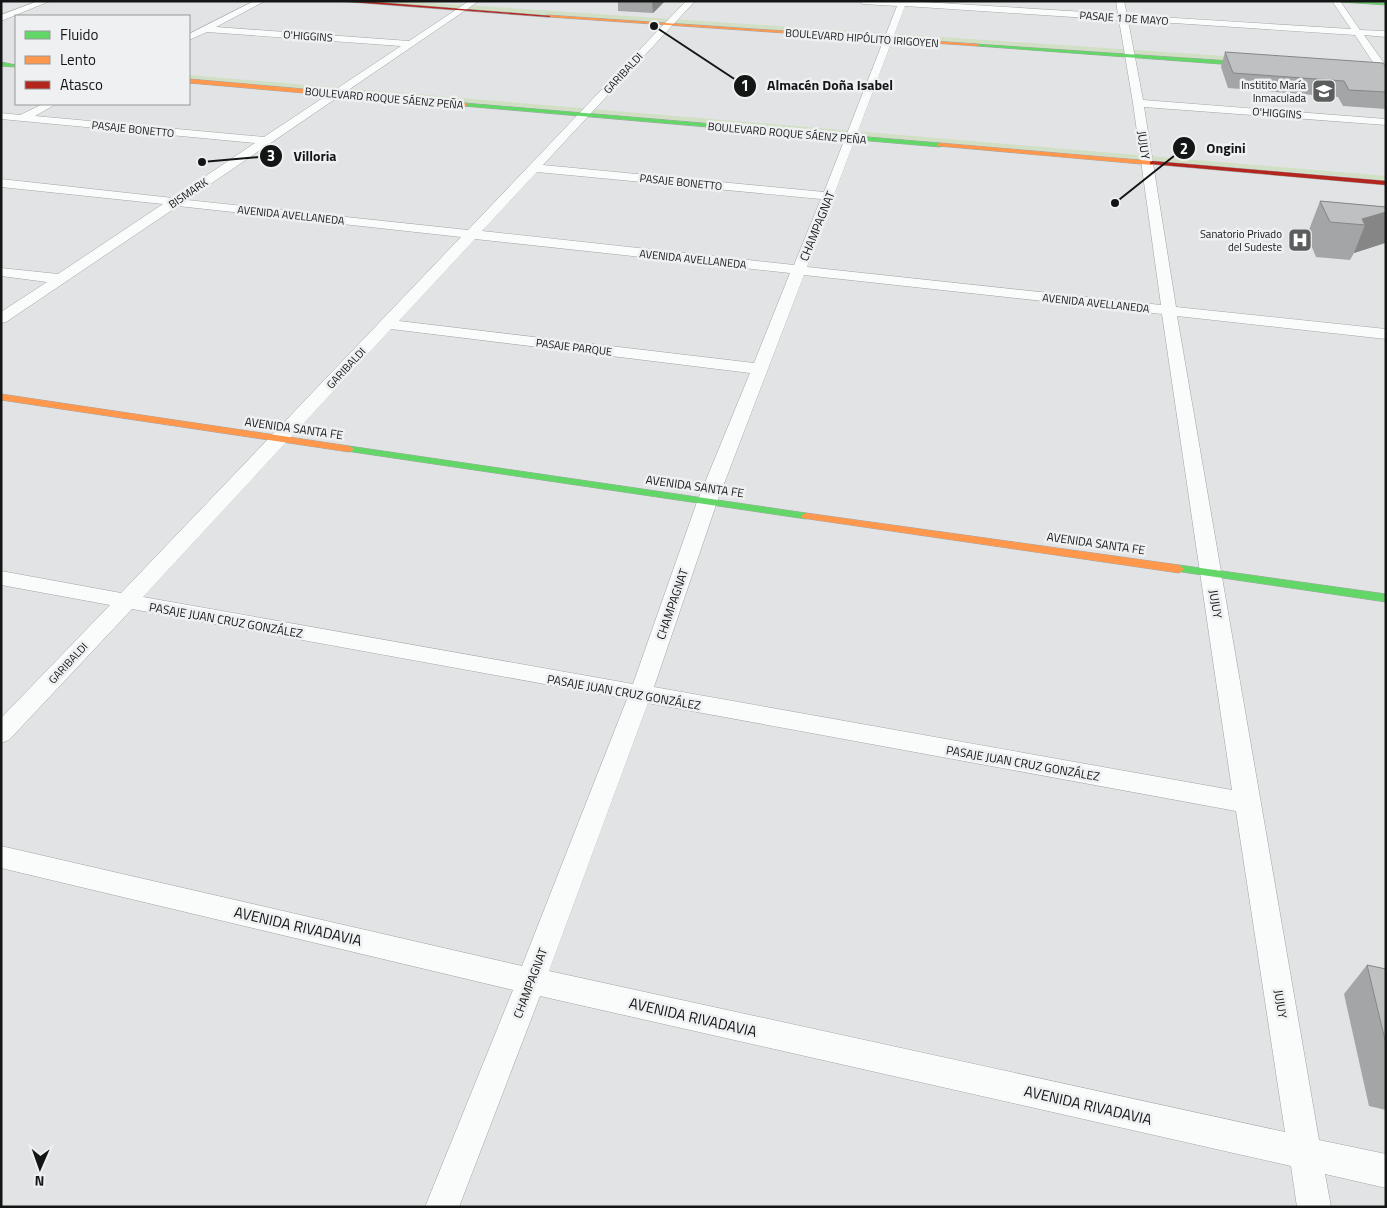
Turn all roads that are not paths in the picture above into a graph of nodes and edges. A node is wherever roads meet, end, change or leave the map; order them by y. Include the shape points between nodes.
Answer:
1 (46, 1) edge
2 (261, 1) edge
3 (339, 1) edge
4 (405, 1) edge
5 (690, 1) edge
6 (863, 1) edge
7 (1338, 1) edge
8 (902, 2) edge
9 (1386, 4) edge
10 (468, 6) edge
11 (1122, 10) edge
12 (1, 18) edge
13 (671, 22) junction
14 (206, 29) junction
15 (1358, 32) junction
16 (1386, 34) edge
17 (190, 37) edge
18 (888, 37) junction
19 (409, 44) junction
20 (1129, 53) junction
21 (1, 57) edge
22 (15, 58) edge
23 (1276, 63) edge
24 (1, 64) edge
25 (15, 66) edge
26 (1362, 66) edge
27 (1383, 71) edge
28 (190, 73) edge
29 (190, 81) edge
30 (341, 90) junction
31 (1138, 103) junction
32 (49, 105) edge
33 (587, 111) junction
34 (1, 116) edge
35 (23, 118) junction
36 (1386, 122) edge
37 (1, 128) edge
38 (853, 134) junction
39 (265, 142) junction
40 (1146, 159) junction
41 (534, 168) junction
42 (1386, 174) edge
43 (1, 183) edge
44 (1386, 183) edge
45 (828, 196) junction
46 (175, 202) junction
47 (471, 234) junction
48 (799, 271) junction
49 (1, 272) edge
50 (60, 279) junction
51 (1169, 310) junction
52 (1, 319) edge
53 (387, 324) junction
54 (1386, 334) edge
55 (760, 369) junction
56 (1, 397) edge
57 (278, 439) junction
58 (707, 502) junction
59 (1210, 573) junction
60 (1, 578) edge
61 (1386, 598) edge
62 (126, 602) junction
63 (640, 695) junction
64 (1, 734) edge
65 (1248, 803) junction
66 (1, 857) edge
67 (531, 981) junction
68 (1306, 1154) junction
69 (1386, 1171) edge
70 (442, 1207) edge
71 (1314, 1207) edge

1 - 12 street
2 - 14 street
3 - 10 street, BOULEVARD HIPÓLITO IRIGOYEN
4 - 10 street, BOULEVARD HIPÓLITO IRIGOYEN
5 - 13 street, GARIBALDI
6 - 8 street, PASAJE 1 DE MAYO
7 - 9 street
7 - 15 street
8 - 11 street, PASAJE 1 DE MAYO
8 - 18 street, CHAMPAGNAT
10 - 13 street, BOULEVARD HIPÓLITO IRIGOYEN
10 - 19 street, BISMARK
11 - 15 street, PASAJE 1 DE MAYO
11 - 20 street, JUJUY
13 - 18 street, BOULEVARD HIPÓLITO IRIGOYEN
13 - 33 street, GARIBALDI
14 - 17 street
14 - 19 street, O'HIGGINS
15 - 16 street, PASAJE 1 DE MAYO
15 - 27 street
18 - 20 street, BOULEVARD HIPÓLITO IRIGOYEN
18 - 38 street, CHAMPAGNAT
19 - 30 street, BISMARK
20 - 23 street, BOULEVARD HIPÓLITO IRIGOYEN
20 - 31 street, JUJUY
21 - 22 street
24 - 25 street
26 - 27 street
28 - 30 street, BOULEVARD ROQUE SÁENZ PEÑA
29 - 30 street, BOULEVARD ROQUE SÁENZ PEÑA
30 - 33 street, BOULEVARD ROQUE SÁENZ PEÑA
30 - 39 street, BISMARK
31 - 36 street, O'HIGGINS
31 - 40 street, JUJUY
32 - 35 street
33 - 38 street, BOULEVARD ROQUE SÁENZ PEÑA
33 - 41 street, GARIBALDI
34 - 35 street, PASAJE BONETTO
35 - 37 street
35 - 39 street, PASAJE BONETTO
38 - 40 street, BOULEVARD ROQUE SÁENZ PEÑA
38 - 45 street, CHAMPAGNAT
39 - 46 street, BISMARK
40 - 42 street, BOULEVARD ROQUE SÁENZ PEÑA
40 - 44 street, BOULEVARD ROQUE SÁENZ PEÑA
40 - 51 street, JUJUY
41 - 45 street, PASAJE BONETTO
41 - 47 street, GARIBALDI
43 - 46 street, AVENIDA AVELLANEDA
45 - 48 street, CHAMPAGNAT
46 - 47 street, AVENIDA AVELLANEDA
46 - 50 street, BISMARK
47 - 48 street, AVENIDA AVELLANEDA
47 - 53 street, GARIBALDI
48 - 51 street, AVENIDA AVELLANEDA
48 - 55 street, CHAMPAGNAT
49 - 50 street
50 - 52 street, BISMARK
51 - 54 street, AVENIDA AVELLANEDA
51 - 59 street, JUJUY
53 - 55 street, PASAJE PARQUE
53 - 57 street, GARIBALDI
55 - 58 street, CHAMPAGNAT
56 - 57 street, AVENIDA SANTA FE
57 - 58 street, AVENIDA SANTA FE
57 - 62 street, GARIBALDI
58 - 59 street, AVENIDA SANTA FE
58 - 63 street, CHAMPAGNAT
59 - 61 street, AVENIDA SANTA FE
59 - 65 street, JUJUY
60 - 62 street, PASAJE JUAN CRUZ GONZÁLEZ
62 - 63 street, PASAJE JUAN CRUZ GONZÁLEZ
62 - 64 street, GARIBALDI
63 - 65 street, PASAJE JUAN CRUZ GONZÁLEZ
63 - 67 street, CHAMPAGNAT
65 - 68 street, JUJUY
66 - 67 street, AVENIDA RIVADAVIA
67 - 68 street, AVENIDA RIVADAVIA
67 - 70 street, CHAMPAGNAT
68 - 69 street, AVENIDA RIVADAVIA
68 - 71 street, JUJUY

